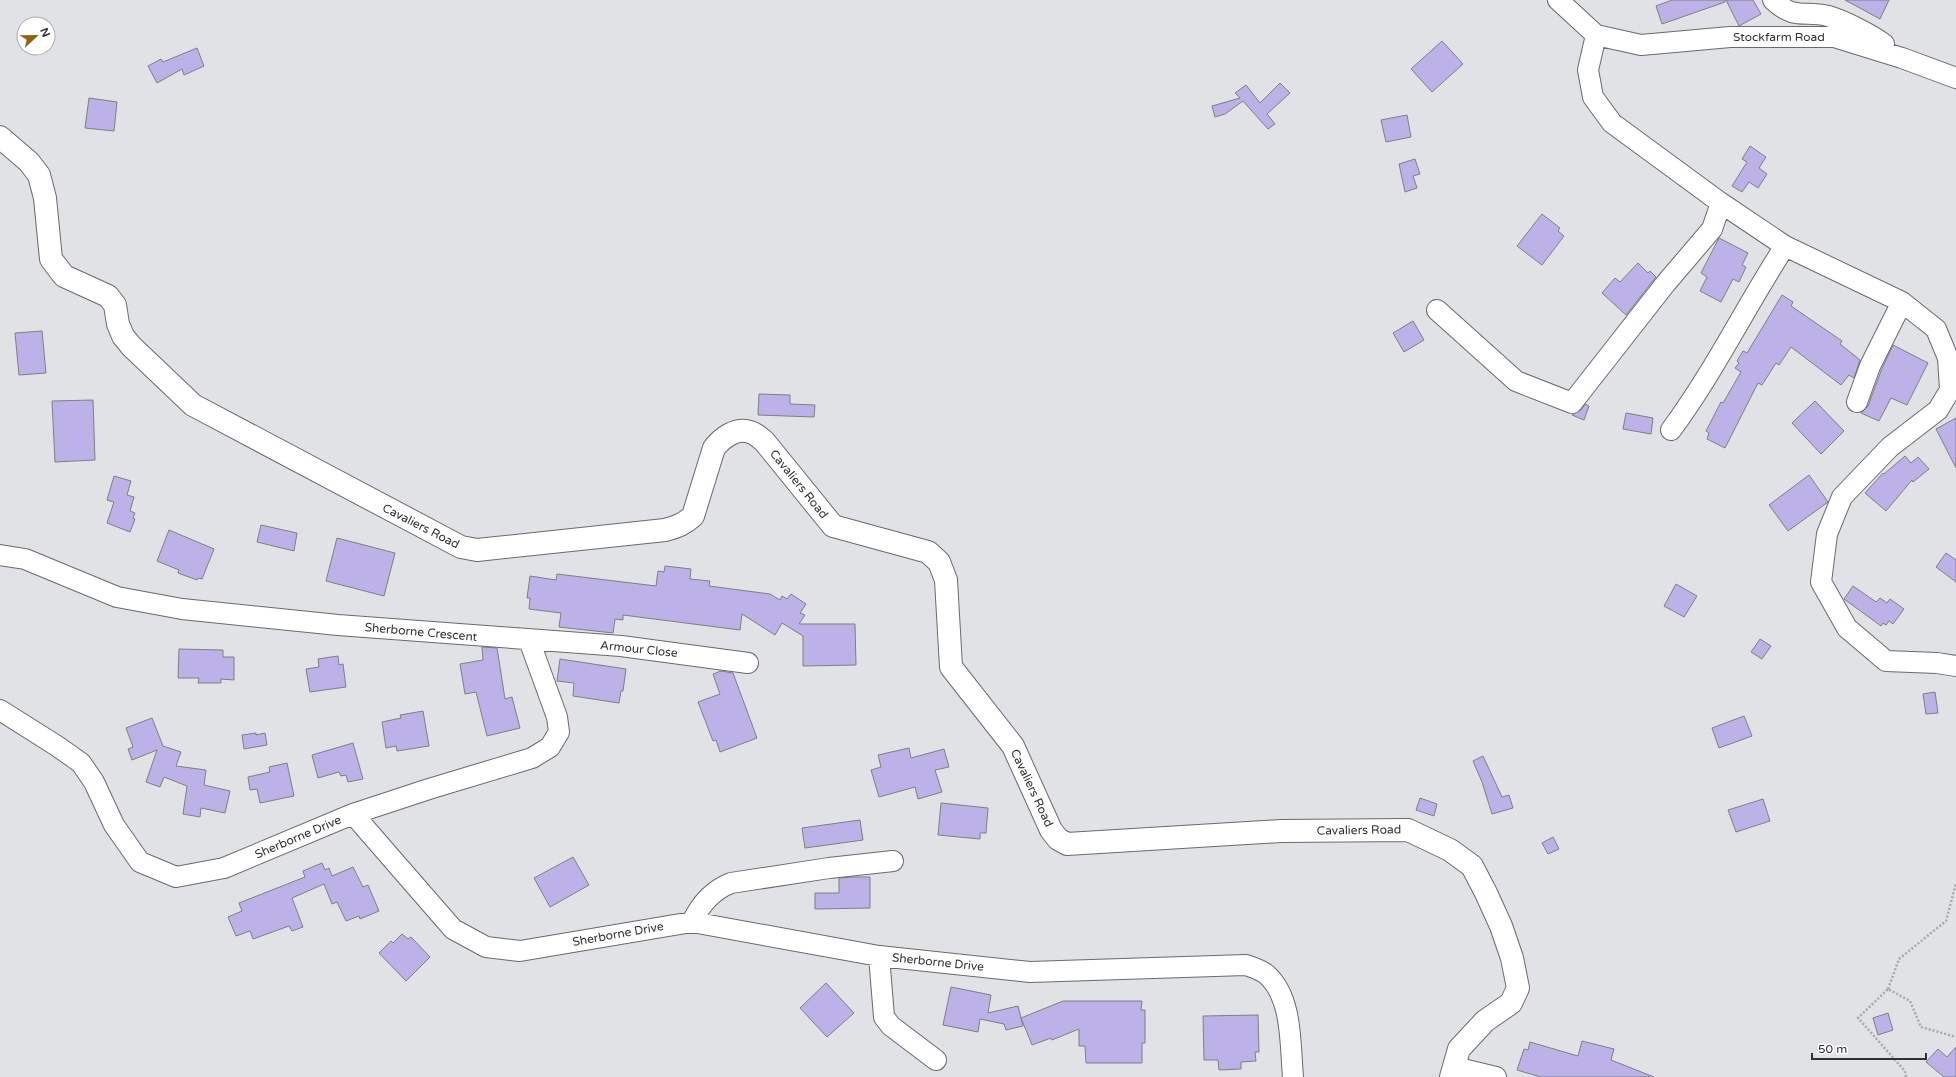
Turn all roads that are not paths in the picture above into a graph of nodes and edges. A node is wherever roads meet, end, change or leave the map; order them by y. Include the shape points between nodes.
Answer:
1 (1558, 0) edge
2 (1773, 0) edge
3 (1596, 35) junction
4 (1902, 58) junction
5 (1956, 78) edge
6 (0, 137) edge
7 (1721, 203) junction
8 (1785, 246) junction
9 (1902, 302) junction
10 (1437, 310) dead end
11 (1857, 402) dead end
12 (1671, 430) dead end
13 (0, 555) edge
14 (528, 640) junction
15 (748, 663) dead end
16 (1956, 666) edge
17 (0, 710) edge
18 (353, 814) junction
19 (893, 861) dead end
20 (692, 922) junction
21 (879, 956) junction
22 (936, 1060) dead end
23 (1452, 1072) edge
24 (1293, 1077) edge
25 (1496, 1077) edge

1 - 3 street
2 - 4 street via 1793,14 1828,16 1877,38
3 - 4 street, Stockfarm Road via 1641,45 1730,37 1834,37
3 - 7 street via 1588,70 1593,97 1612,123
4 - 5 street, Stockfarm Road
6 - 23 main road, Cavaliers Road via 39,175 45,198 52,258 64,276 108,296 115,305 123,336 193,405 461,547 476,550 678,527 693,516 714,448 721,439 731,434 740,431 750,432 764,441 833,526 928,552 939,562 946,580 951,667 1014,746 1051,830 1066,844 1281,831 1408,830 1450,850 1472,866 1486,893 1512,958 1518,988 1511,1003 1485,1021 1468,1037 1459,1049
7 - 8 street
7 - 10 street via 1712,229 1572,403 1516,381
8 - 9 street
8 - 12 street via 1686,410
9 - 11 street via 1870,366
9 - 16 street via 1936,329 1948,358 1950,390 1938,410 1890,447 1842,497 1827,534 1821,582 1847,628 1886,661
13 - 14 street, Sherborne Crescent via 25,559 117,597 182,609 338,625
14 - 15 street, Armour Close via 621,646
14 - 18 street via 557,717 559,732 550,747 532,758 429,788
17 - 18 street, Sherborne Drive via 81,763 94,782 114,825 140,862 176,877 224,868
18 - 20 street, Sherborne Drive via 453,929 486,947 520,951
19 - 20 street via 731,883 719,888 698,910
20 - 21 street, Sherborne Drive
21 - 22 street via 884,1017 891,1026
21 - 24 street, Sherborne Drive via 1030,972 1246,965 1265,973 1280,990 1287,1017
23 - 25 street

